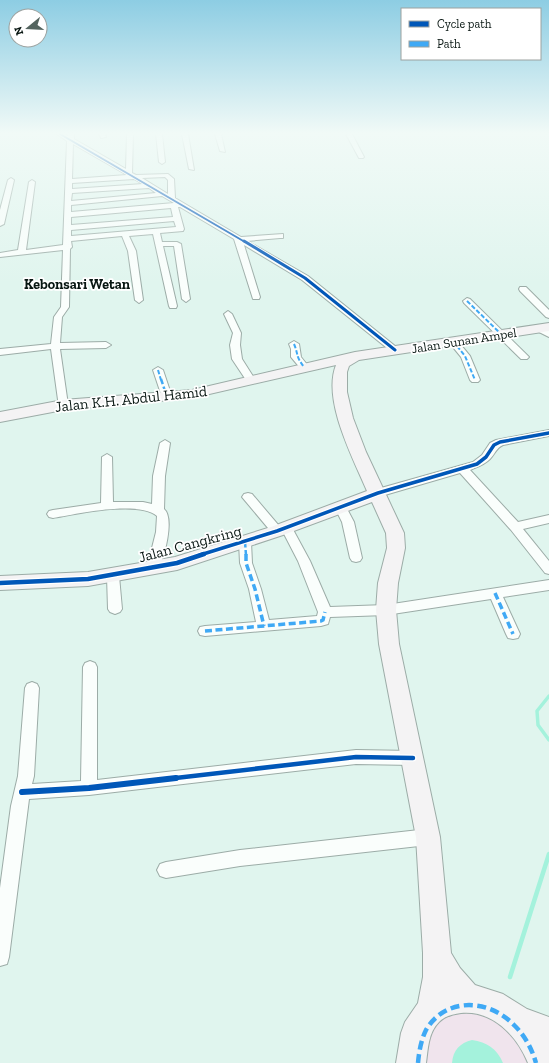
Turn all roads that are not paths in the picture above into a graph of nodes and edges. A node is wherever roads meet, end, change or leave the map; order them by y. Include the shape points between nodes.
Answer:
1 (10, 184) edge
2 (32, 184) edge
3 (69, 184) edge
4 (146, 184) edge
5 (171, 184) edge
6 (150, 186) junction
7 (69, 191) junction
8 (164, 194) junction
9 (68, 202) junction
10 (175, 203) junction
11 (68, 215) junction
12 (177, 219) junction
13 (0, 224) edge
14 (67, 228) junction
15 (156, 232) junction
16 (125, 234) junction
17 (280, 236) dead end
18 (238, 239) junction
19 (68, 243) junction
20 (159, 244) junction
21 (22, 253) junction
22 (0, 255) edge
23 (523, 289) dead end
24 (256, 297) dead end
25 (186, 299) dead end
26 (139, 300) dead end
27 (467, 301) dead end
28 (173, 306) dead end
29 (228, 314) dead end
30 (549, 315) edge
31 (545, 330) edge
32 (501, 334) junction
33 (453, 341) junction
34 (294, 344) dead end
35 (106, 345) dead end
36 (55, 346) junction
37 (395, 350) junction
38 (0, 352) edge
39 (355, 356) junction
40 (524, 357) dead end
41 (321, 363) junction
42 (304, 367) junction
43 (158, 370) dead end
44 (340, 372) junction
45 (475, 380) dead end
46 (251, 381) junction
47 (167, 397) junction
48 (63, 405) junction
49 (0, 417) edge
50 (549, 434) edge
51 (165, 442) dead end
52 (106, 457) dead end
53 (464, 469) junction
54 (378, 493) junction
55 (248, 497) dead end
56 (107, 505) junction
57 (341, 508) junction
58 (158, 509) junction
59 (53, 514) dead end
60 (549, 518) edge
61 (515, 528) junction
62 (282, 529) junction
63 (245, 542) junction
64 (356, 558) dead end
65 (153, 568) junction
66 (549, 570) edge
67 (113, 576) junction
68 (0, 583) edge
69 (549, 585) edge
70 (495, 592) junction
71 (115, 609) dead end
72 (386, 610) junction
73 (324, 612) junction
74 (264, 626) junction
75 (205, 631) dead end
76 (513, 634) dead end
77 (90, 667) dead end
78 (32, 688) dead end
79 (413, 758) junction
80 (89, 788) junction
81 (22, 792) junction
82 (428, 837) junction
83 (166, 870) dead end
84 (437, 953) junction
85 (0, 957) edge
86 (467, 997) junction
87 (431, 1010) junction
88 (519, 1021) junction
89 (549, 1032) edge
90 (406, 1058) edge
91 (543, 1063) edge

1 - 13 street
2 - 21 street
3 - 7 street
4 - 6 street
5 - 10 street
6 - 7 street
6 - 8 street
7 - 9 street
8 - 9 street
8 - 10 street
9 - 11 street
10 - 11 street
10 - 12 street
10 - 18 street
11 - 14 street
12 - 14 street
12 - 15 street via 180,228
14 - 19 street
15 - 16 street
15 - 20 street
16 - 19 street
16 - 26 street via 132,251
17 - 18 street
18 - 24 street
18 - 37 street via 305,278
19 - 21 street
19 - 36 street via 65,307 58,318
20 - 25 street via 177,244
20 - 28 street
21 - 22 street
23 - 30 street
27 - 32 street
29 - 46 street via 237,333 237,358
31 - 32 main road, Jalan Sunan Ampel
32 - 33 main road, Jalan Sunan Ampel
32 - 40 street
33 - 37 main road, Jalan Sunan Ampel
33 - 45 street via 465,356
34 - 42 street via 296,357
35 - 36 street
36 - 38 street
36 - 48 street
37 - 39 main road, Jalan Sunan Ampel
39 - 41 main road, Jalan K.H. Abdul Hamid
39 - 44 main road via 343,364
41 - 42 main road, Jalan K.H. Abdul Hamid
41 - 44 main road via 333,365
42 - 46 main road, Jalan K.H. Abdul Hamid
43 - 47 street
44 - 54 main road via 340,392 345,418
46 - 47 main road, Jalan K.H. Abdul Hamid
47 - 48 main road, Jalan K.H. Abdul Hamid
48 - 49 main road, Jalan K.H. Abdul Hamid
50 - 53 street via 500,442 477,464
51 - 58 street via 159,476
52 - 56 street
53 - 54 street
53 - 61 street
54 - 57 main road, Jalan Cangkring
54 - 72 main road via 395,533 396,548 388,583
55 - 62 street
56 - 58 street
56 - 59 street
57 - 62 main road, Jalan Cangkring
57 - 64 street via 348,522
58 - 65 street via 162,514 163,525
60 - 61 street
61 - 66 street
62 - 63 main road, Jalan Cangkring
62 - 73 street via 304,561
63 - 65 main road, Jalan Cangkring
63 - 74 street via 246,562
65 - 67 main road, Jalan Cangkring
67 - 68 main road, Jalan Cangkring
67 - 71 street
69 - 70 street
70 - 72 street
70 - 76 street
72 - 73 street
72 - 79 main road via 389,644
73 - 74 street via 322,621
74 - 75 street
77 - 80 street
78 - 81 street via 26,776
79 - 80 street via 356,757
79 - 82 main road
80 - 81 street
81 - 85 street
82 - 83 street via 240,858
82 - 84 main road
84 - 86 main road via 445,972
84 - 87 main road via 437,977
86 - 87 main road via 448,1000
86 - 88 main road via 485,1000 503,1008
87 - 90 main road via 418,1026
88 - 89 main road
88 - 91 main road via 533,1040

